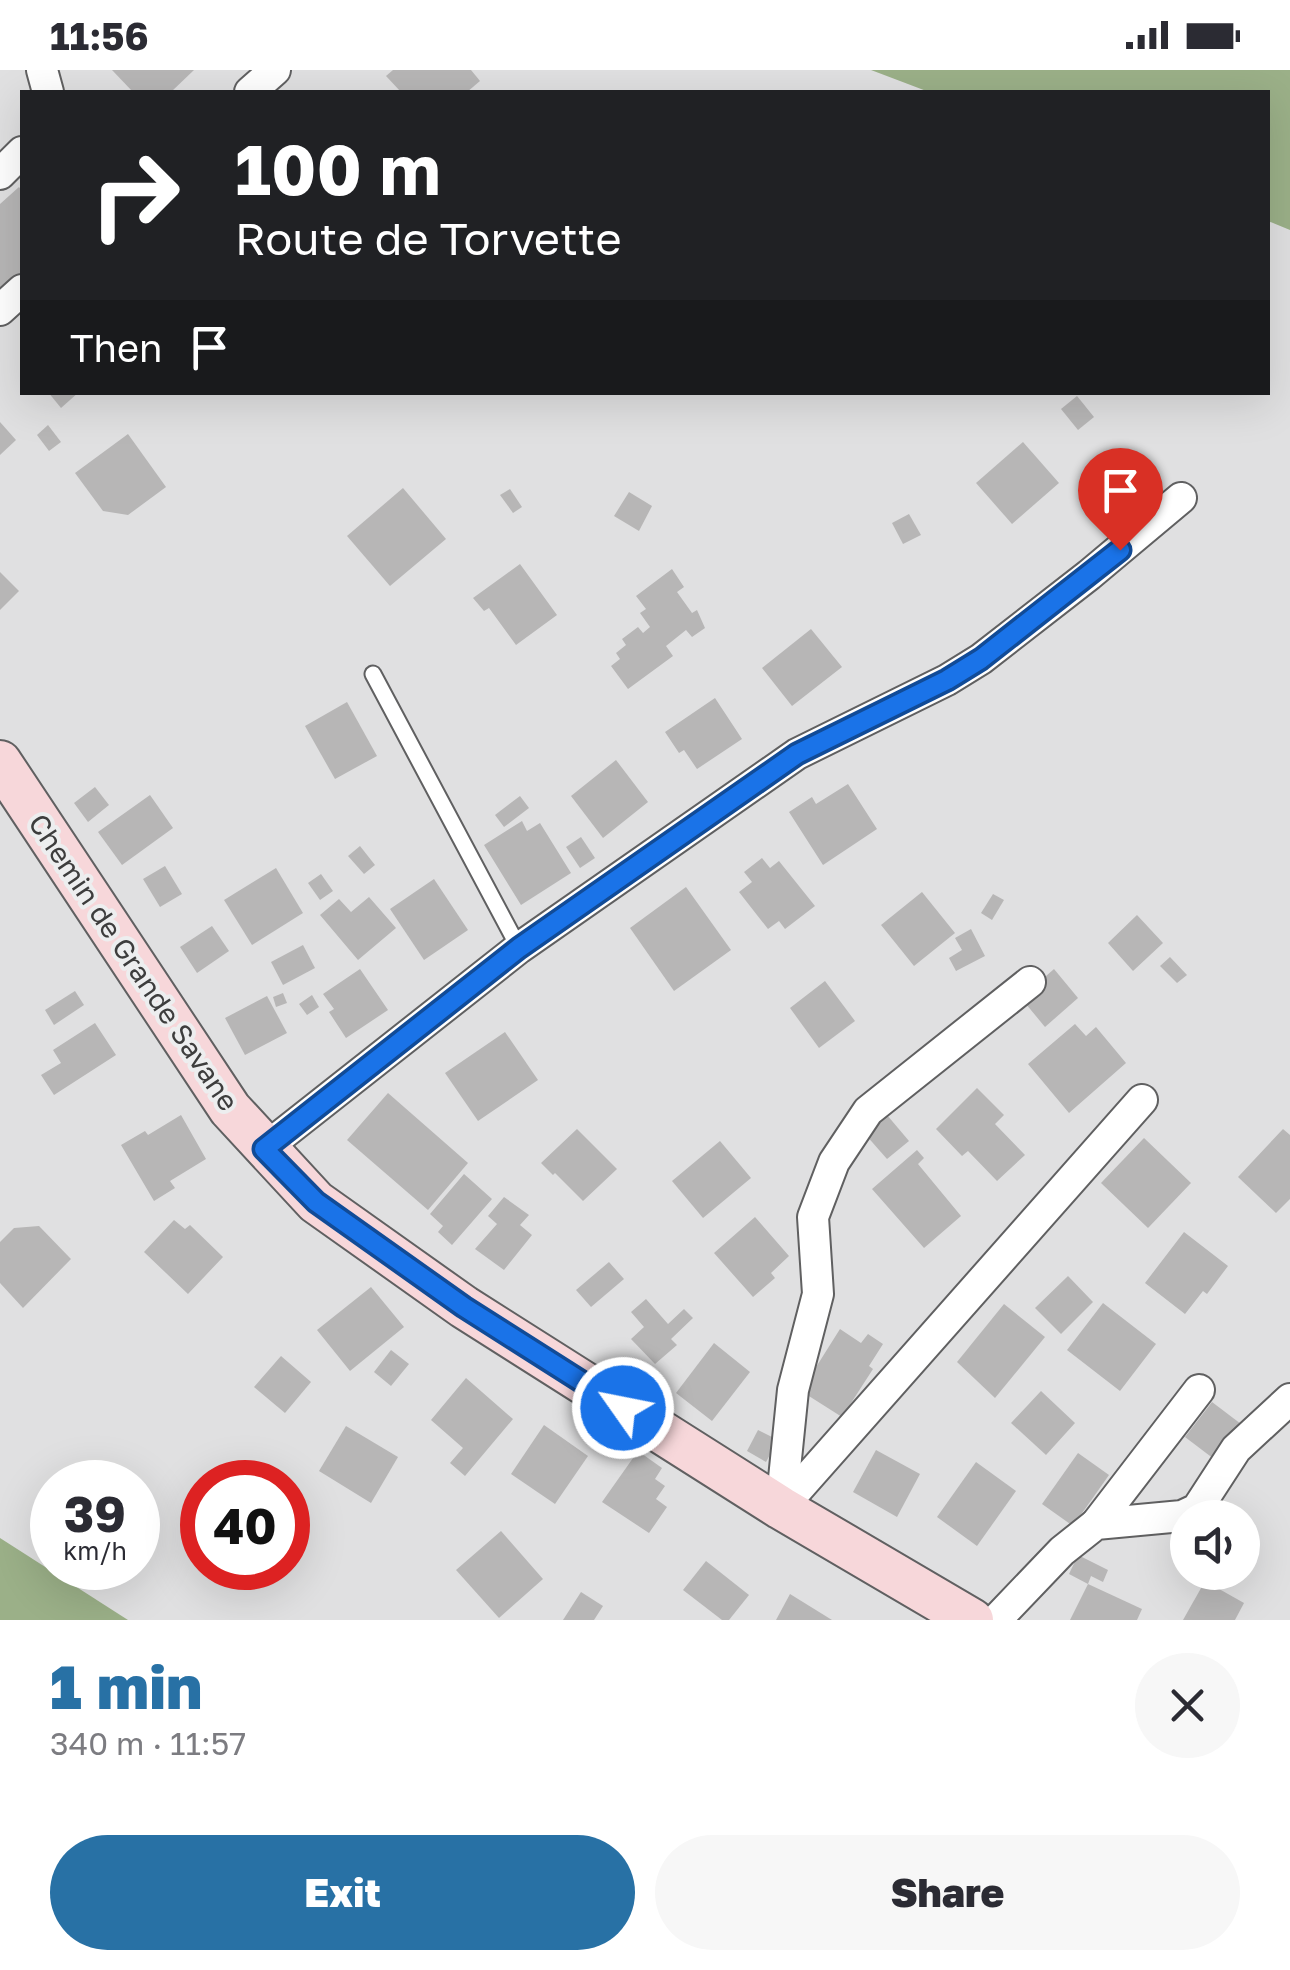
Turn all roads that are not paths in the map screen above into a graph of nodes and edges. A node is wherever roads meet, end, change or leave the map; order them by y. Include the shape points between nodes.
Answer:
1 (276, 70) edge
2 (252, 90) edge
3 (20, 154) edge
4 (0, 174) edge
5 (20, 292) edge
6 (0, 310) edge
7 (1181, 498) dead end
8 (373, 674) dead end
9 (0, 762) edge
10 (519, 948) junction
11 (1030, 982) dead end
12 (1142, 1100) dead end
13 (264, 1149) junction
14 (1199, 1390) dead end
15 (1290, 1399) edge
16 (781, 1508) junction
17 (1096, 1524) junction
18 (923, 1608) edge
19 (972, 1620) edge
20 (996, 1620) edge

1 - 2 street
3 - 4 street
5 - 6 street
7 - 10 street via 981,659 797,754
8 - 10 lane
9 - 13 street, Chemin de Grande Savane via 230,1109
10 - 13 street
11 - 16 street via 868,1111 834,1162 813,1217 818,1294 793,1390
12 - 16 street
13 - 16 street, Chemin de Grande Savane via 316,1202 464,1307
14 - 17 street
15 - 17 street via 1236,1448 1198,1509
16 - 18 street, Chemin de Grande Savane
17 - 20 street
18 - 19 street, Chemin de Grande Savane

